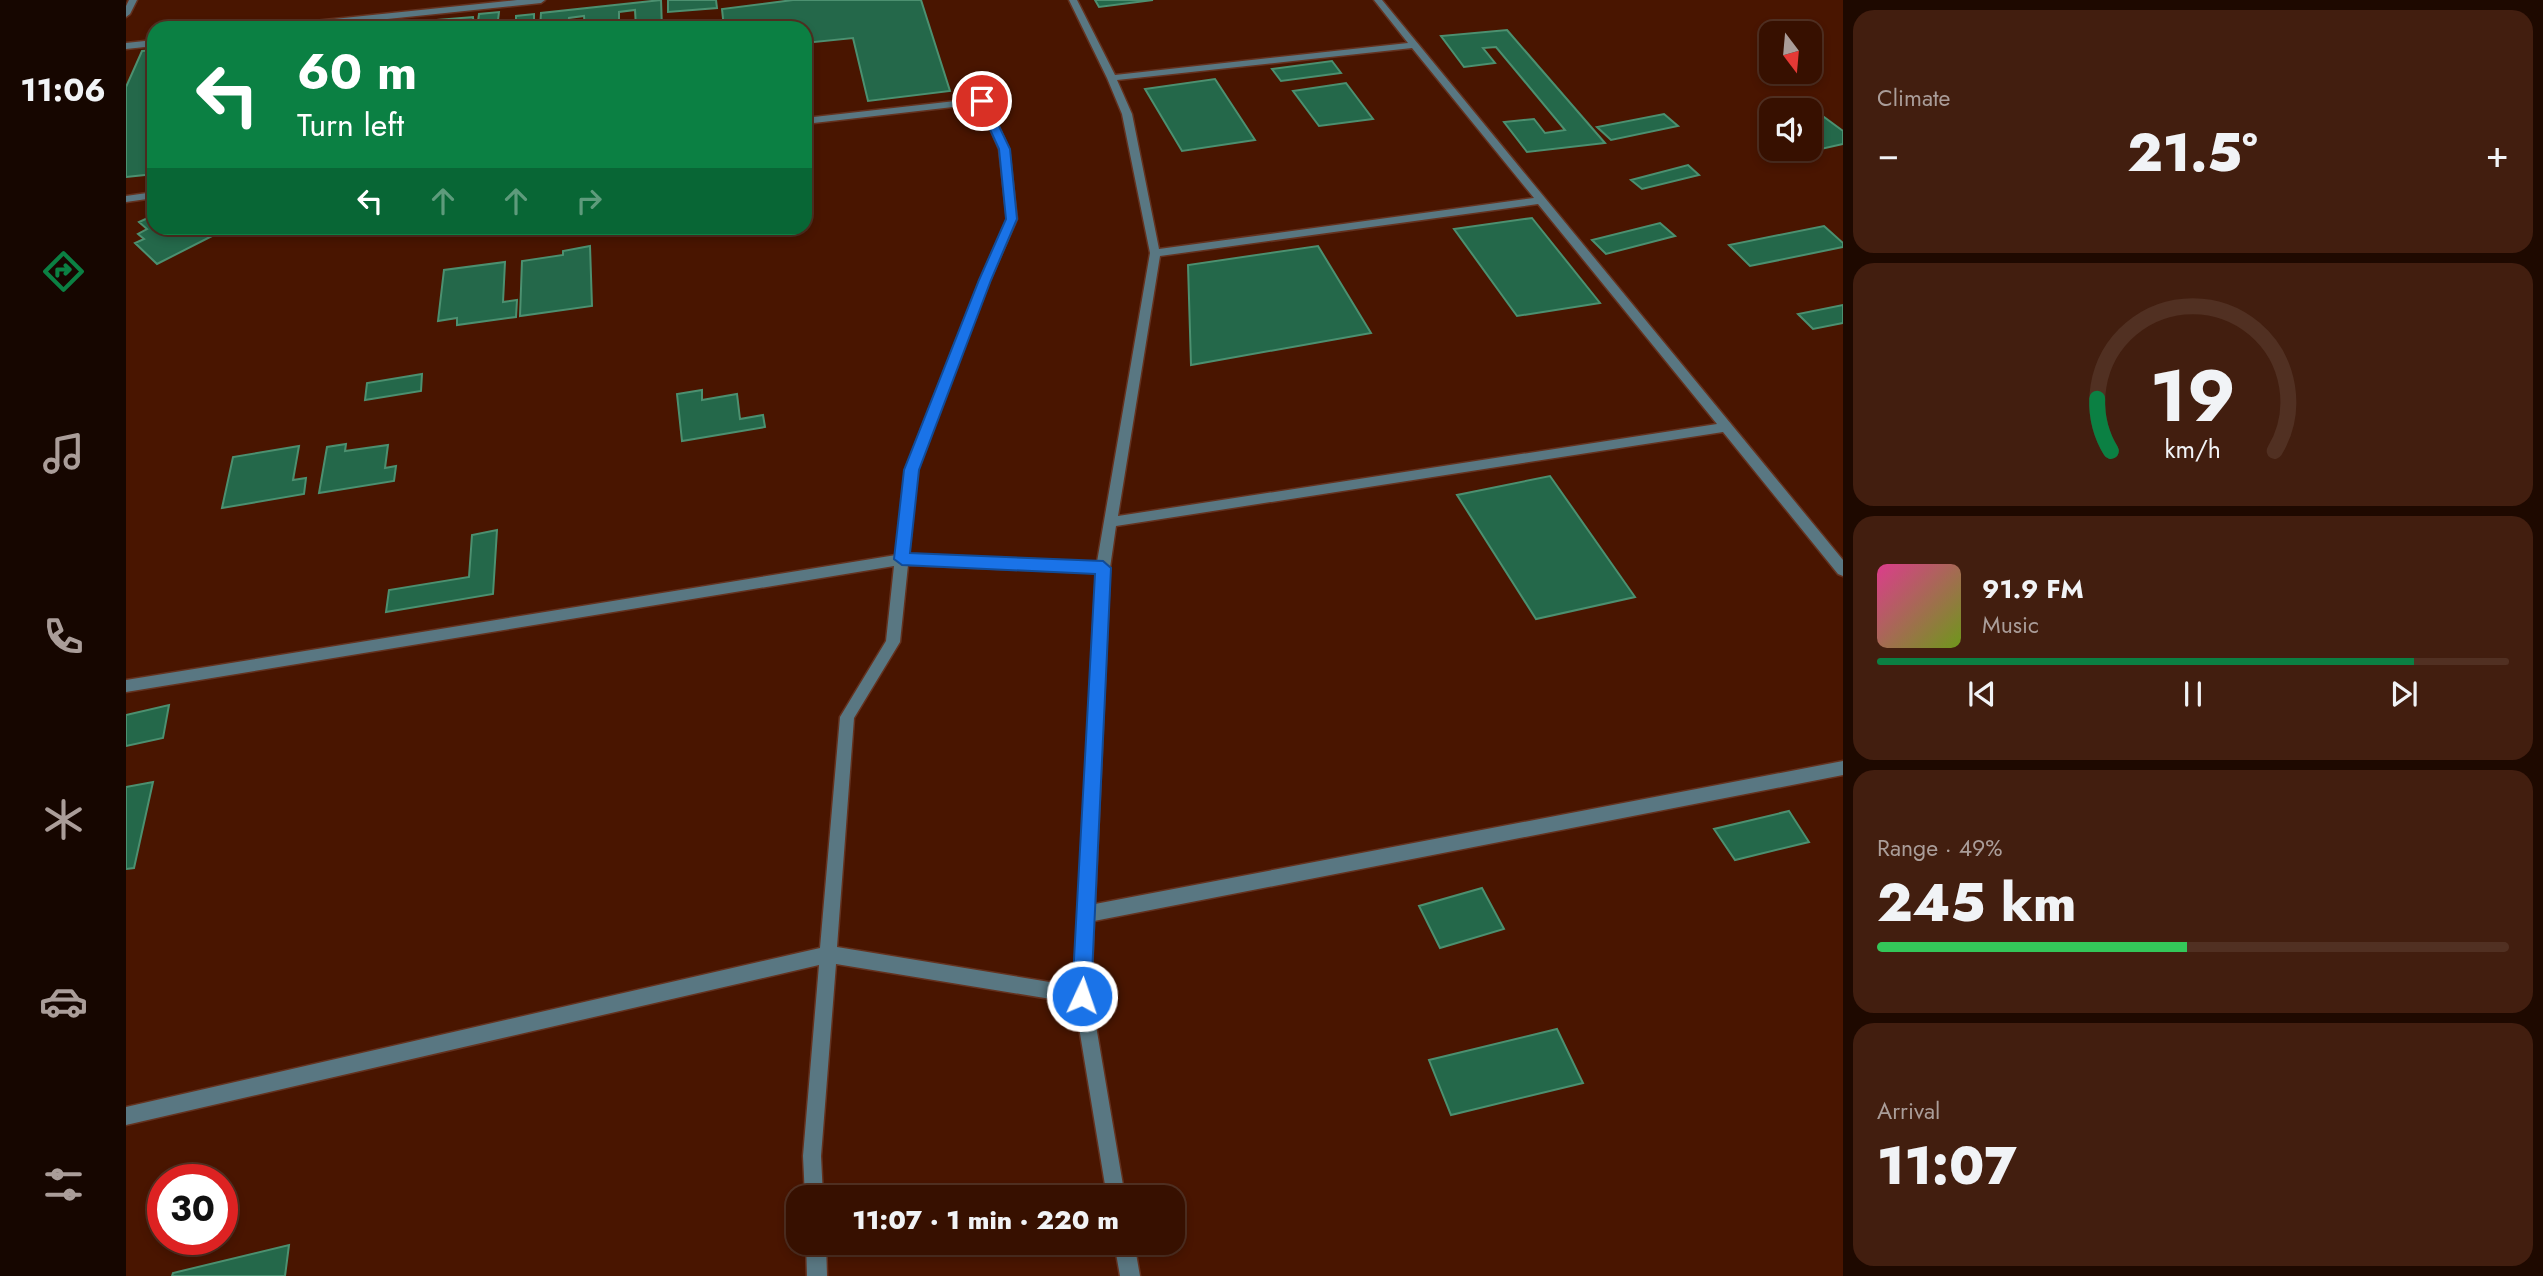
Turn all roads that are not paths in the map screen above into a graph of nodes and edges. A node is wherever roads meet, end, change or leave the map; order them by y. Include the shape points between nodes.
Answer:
1 (133, 0) edge
2 (541, 0) edge
3 (1073, 0) edge
4 (1378, 0) edge
5 (126, 14) edge
6 (342, 21) edge
7 (147, 44) edge
8 (1415, 45) junction
9 (126, 46) edge
10 (1112, 78) junction
11 (812, 120) edge
12 (147, 196) edge
13 (126, 199) edge
14 (1542, 200) junction
15 (1155, 253) junction
16 (1727, 427) junction
17 (1111, 522) junction
18 (902, 559) junction
19 (1103, 568) junction
20 (1843, 570) edge
21 (126, 686) edge
22 (1843, 768) edge
23 (1086, 914) junction
24 (829, 954) junction
25 (1082, 996) junction
26 (126, 1116) edge
27 (814, 1185) edge
28 (1114, 1185) edge
29 (816, 1255) edge
30 (1126, 1255) edge
31 (817, 1276) edge
32 (1130, 1276) edge

1 - 5 street
2 - 6 street
3 - 10 street
4 - 8 street
7 - 9 street
8 - 10 street
8 - 14 street
10 - 15 street via 1127,114
11 - 18 street via 982,101 1004,149 1012,219 911,470
12 - 13 street
14 - 15 street
14 - 16 street
15 - 17 street
16 - 17 street
16 - 20 street
17 - 19 street
18 - 19 street
18 - 21 street
18 - 24 street via 893,642 847,717
19 - 23 street
22 - 23 street
23 - 25 street
24 - 25 street
24 - 26 street
24 - 27 street
25 - 28 street
29 - 31 street
30 - 32 street

